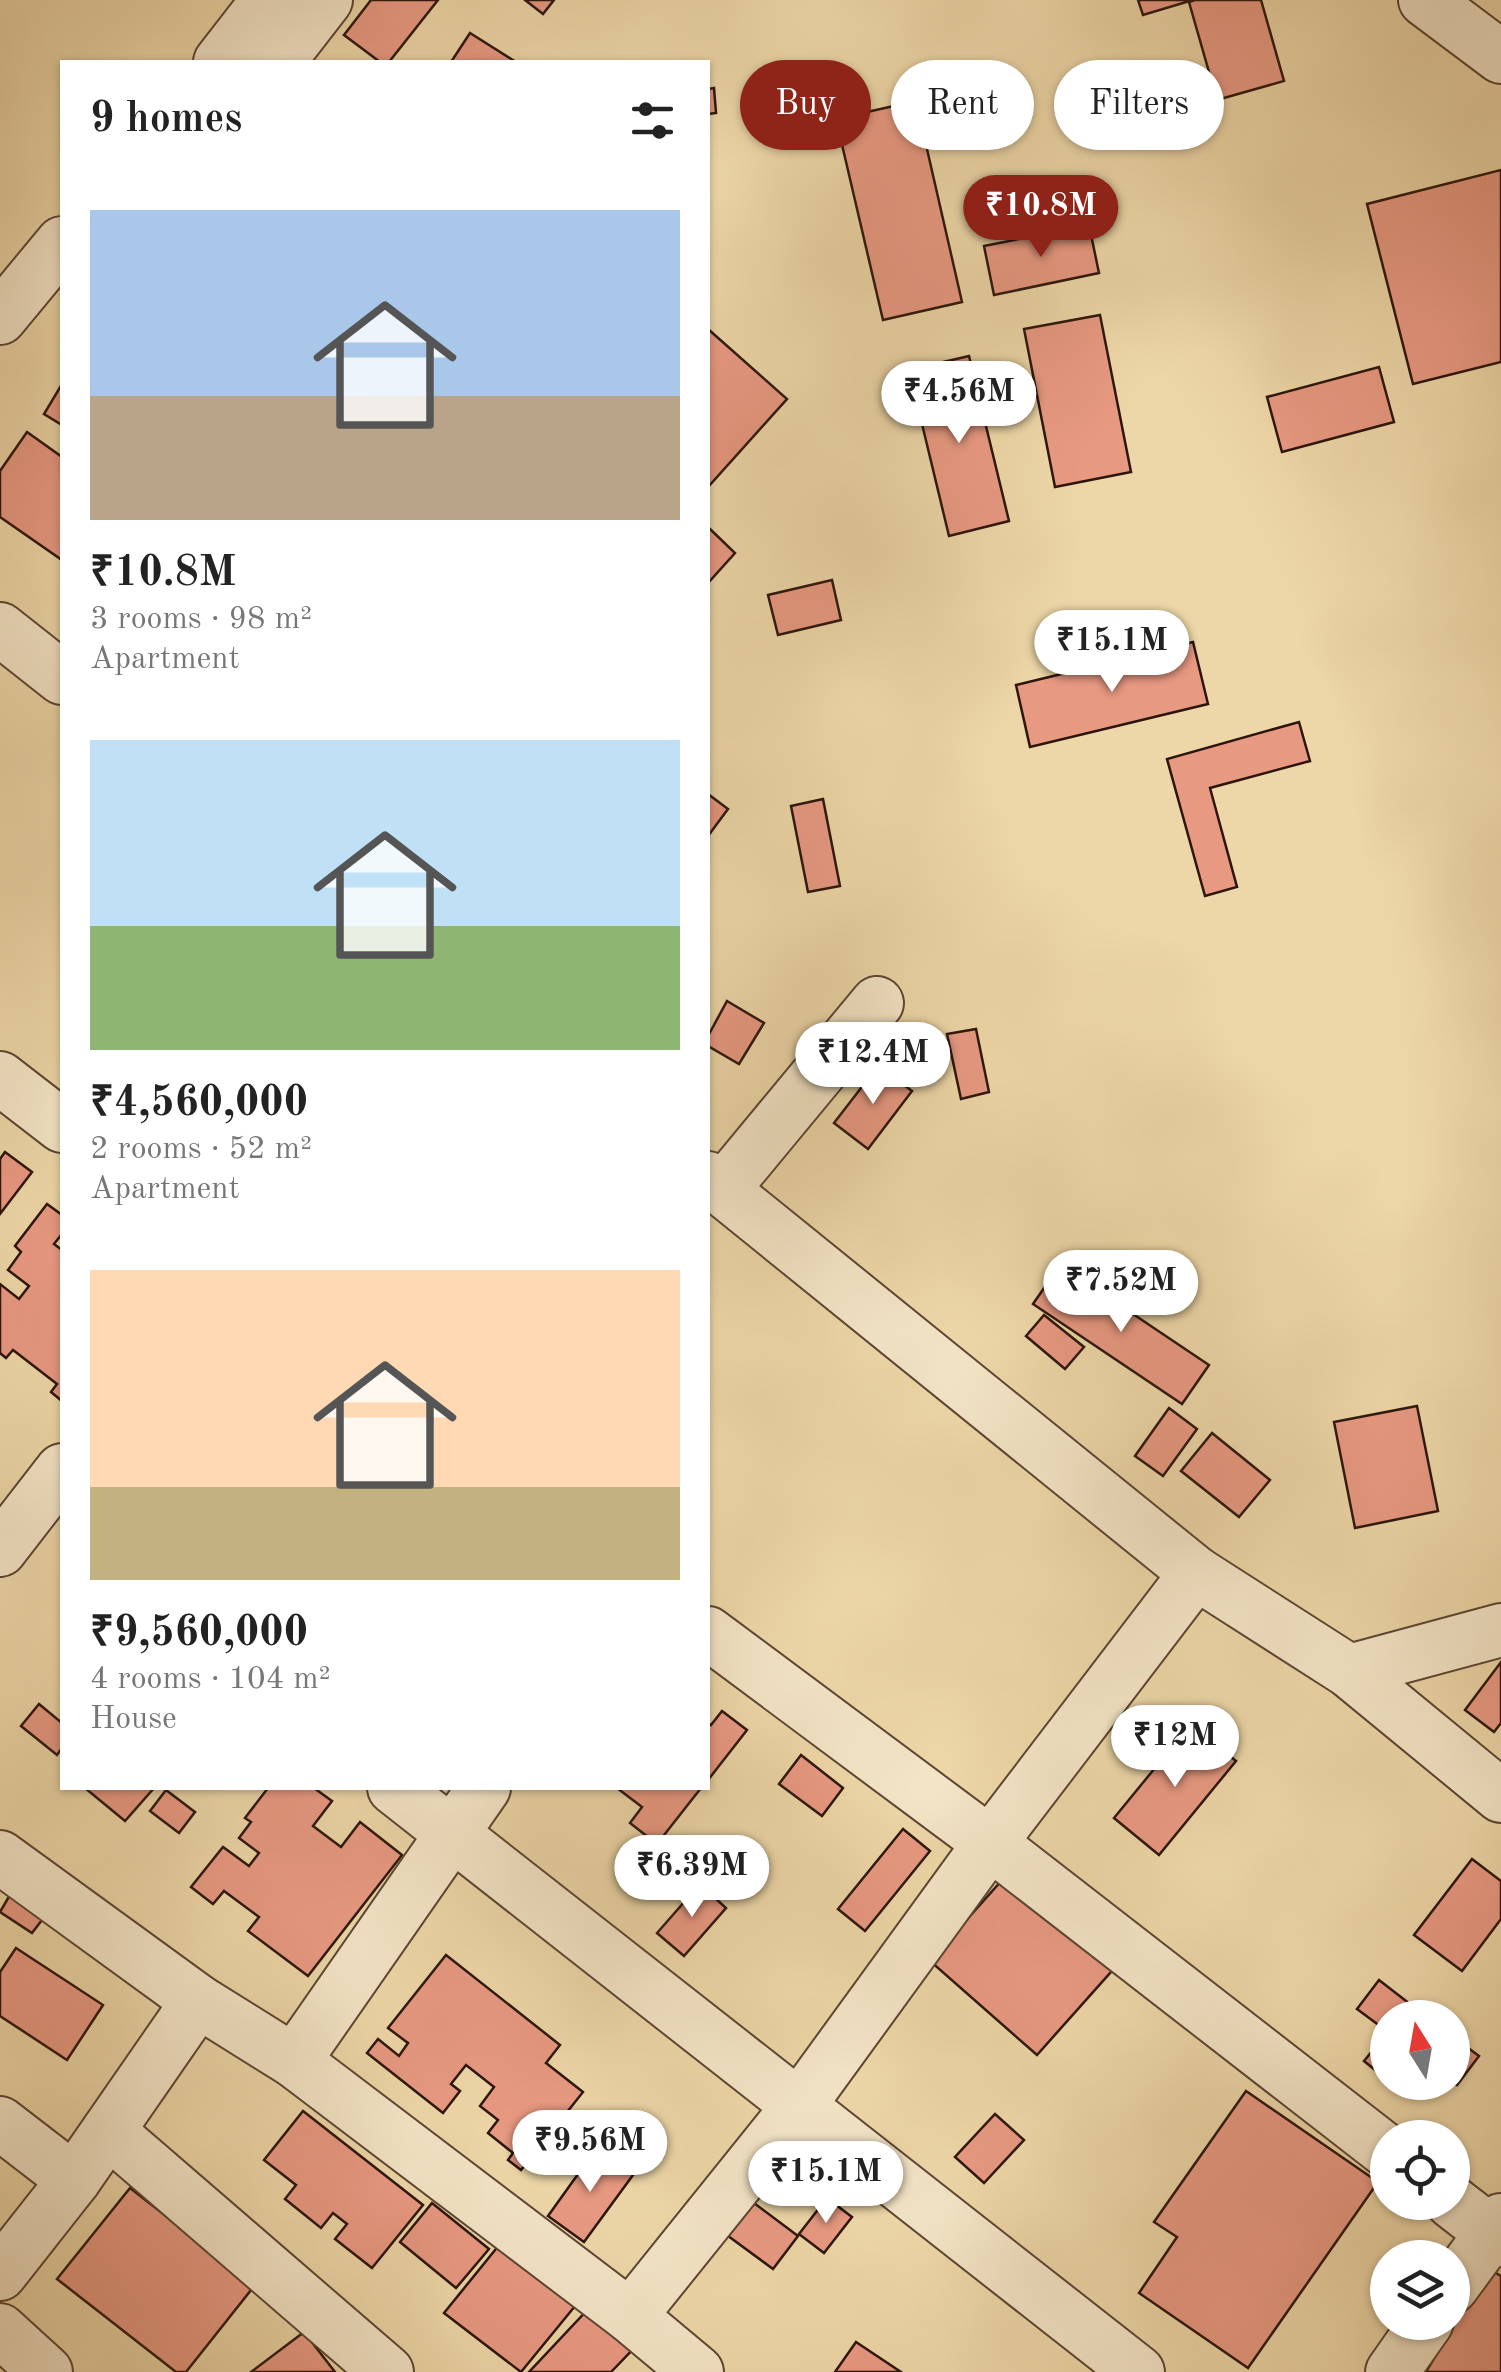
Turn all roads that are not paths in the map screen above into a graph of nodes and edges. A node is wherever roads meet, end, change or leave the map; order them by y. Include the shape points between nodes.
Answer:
1 (268, 0) edge
2 (326, 0) edge
3 (1424, 0) edge
4 (1501, 57) edge
5 (222, 60) edge
6 (280, 60) edge
7 (60, 245) edge
8 (0, 318) edge
9 (0, 629) edge
10 (60, 676) edge
11 (877, 1003) dead end
12 (0, 1078) edge
13 (60, 1124) edge
14 (715, 1183) edge
15 (40, 1497) edge
16 (0, 1550) edge
17 (1196, 1574) junction
18 (1501, 1630) edge
19 (710, 1634) edge
20 (1349, 1671) junction
21 (397, 1790) edge
22 (483, 1790) edge
23 (1501, 1796) edge
24 (452, 1832) junction
25 (990, 1843) junction
26 (0, 1857) edge
27 (198, 2002) junction
28 (294, 2061) junction
29 (798, 2107) junction
30 (0, 2123) edge
31 (108, 2132) junction
32 (1370, 2138) edge
33 (74, 2180) junction
34 (1486, 2224) edge
35 (1470, 2254) edge
36 (0, 2274) edge
37 (630, 2316) junction
38 (0, 2330) edge
39 (1415, 2340) edge
40 (46, 2372) edge
41 (386, 2372) edge
42 (697, 2372) edge
43 (1138, 2372) edge
44 (1392, 2372) edge

1 - 5 street
2 - 6 street
3 - 4 street
7 - 8 street
9 - 10 street
11 - 14 street
12 - 13 street
14 - 17 street
15 - 16 street
17 - 20 street
17 - 25 street
18 - 20 street
19 - 25 street
20 - 23 street
21 - 24 street
22 - 24 street
24 - 28 street
24 - 29 street
25 - 29 street
25 - 32 street
26 - 27 street
27 - 28 street
27 - 31 street
28 - 37 street
29 - 37 street
29 - 43 street
30 - 33 street
31 - 33 street
31 - 41 street
33 - 36 street
34 - 35 street
37 - 42 street
38 - 40 street
39 - 44 street

